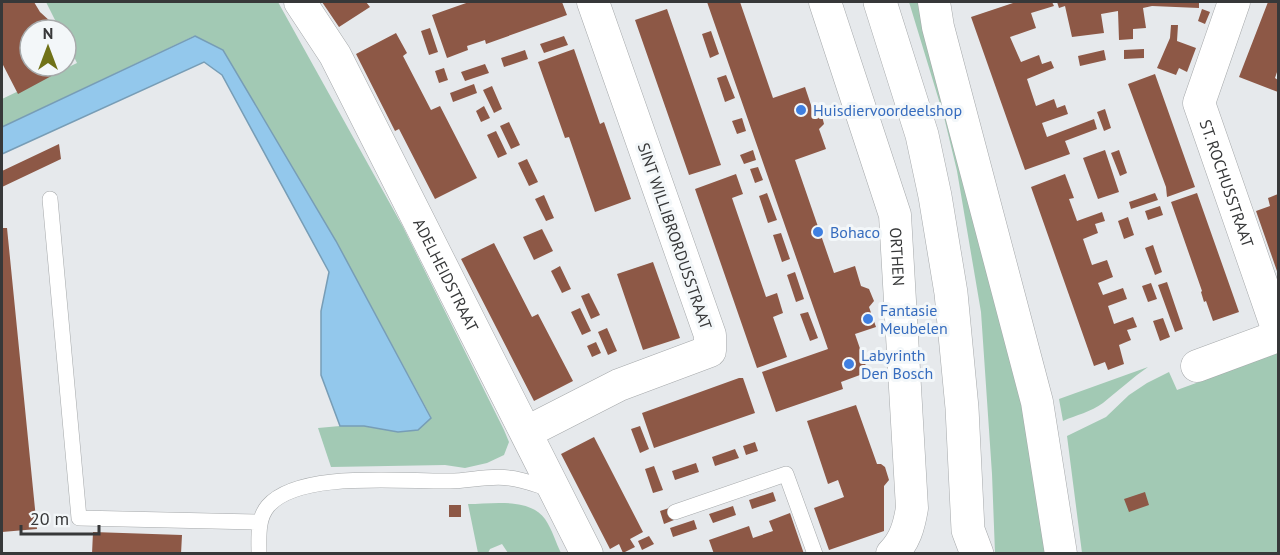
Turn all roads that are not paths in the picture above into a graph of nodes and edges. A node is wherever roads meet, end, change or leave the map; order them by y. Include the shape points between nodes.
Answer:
1 (300, 2) edge
2 (594, 2) edge
3 (825, 2) edge
4 (880, 2) edge
5 (934, 2) edge
6 (1234, 2) edge
7 (50, 199) dead end
8 (1278, 331) edge
9 (1278, 336) edge
10 (1197, 366) dead end
11 (526, 432) junction
12 (556, 490) junction
13 (675, 512) dead end
14 (259, 522) junction
15 (968, 546) edge
16 (259, 554) edge
17 (587, 554) edge
18 (815, 554) edge
19 (892, 554) edge
20 (1061, 554) edge

1 - 11 street, ADELHEIDSTRAAT via 335,55
2 - 11 street, SINT WILLIBRORDUSSTRAAT via 710,335 710,351 619,385
3 - 19 street, ORTHEN via 895,215 912,508 903,539
4 - 15 main road via 922,135 935,196 954,316
5 - 20 street via 1037,402
6 - 8 street, ST. ROCHUSSTRAAT via 1198,103
7 - 14 lane via 79,518
9 - 10 street
11 - 12 street, ADELHEIDSTRAAT
12 - 14 lane via 508,477 329,481 285,493 268,506
12 - 17 street, ADELHEIDSTRAAT
13 - 18 lane via 786,474
14 - 16 lane

